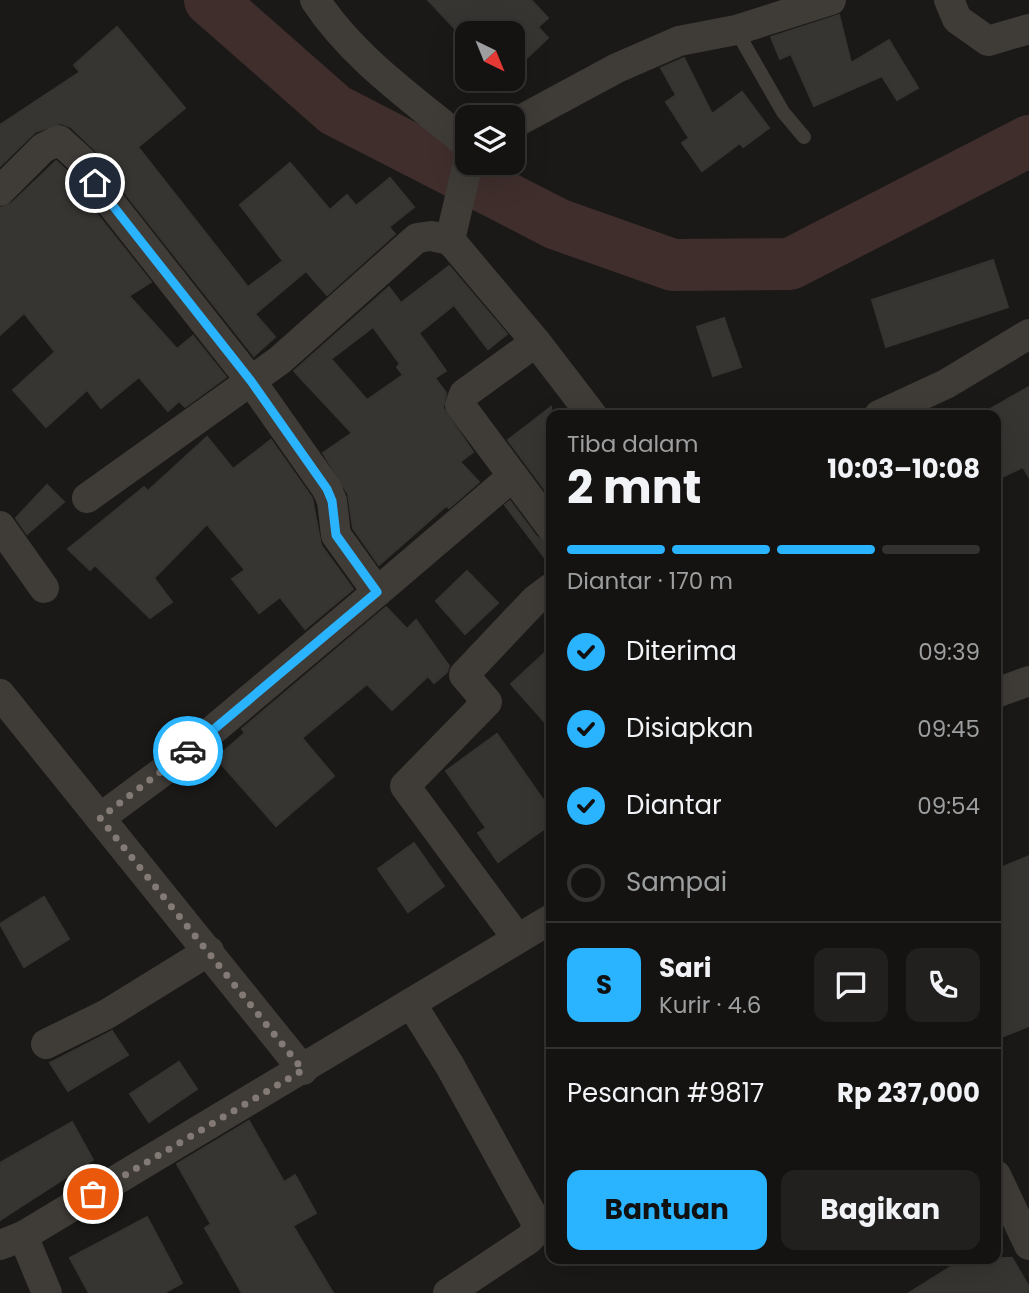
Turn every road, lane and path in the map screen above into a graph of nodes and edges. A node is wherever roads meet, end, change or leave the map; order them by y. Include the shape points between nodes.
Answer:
1 (315, 0) edge
2 (831, 0) edge
3 (949, 0) edge
4 (736, 30) junction
5 (1016, 33) edge
6 (525, 118) edge
7 (455, 134) edge
8 (804, 137) dead end
9 (465, 175) edge
10 (0, 191) edge
11 (452, 232) junction
12 (1029, 334) edge
13 (536, 342) junction
14 (251, 381) junction
15 (588, 410) edge
16 (890, 410) edge
17 (513, 476) junction
18 (87, 498) dead end
19 (546, 520) edge
20 (0, 526) edge
21 (44, 588) dead end
22 (377, 592) junction
23 (546, 592) edge
24 (1029, 681) edge
25 (1001, 690) edge
26 (0, 694) edge
27 (100, 818) junction
28 (546, 922) edge
29 (517, 938) junction
30 (209, 951) junction
31 (411, 1003) junction
32 (46, 1044) dead end
33 (303, 1070) junction
34 (1001, 1186) edge
35 (11, 1240) edge
36 (1029, 1245) edge
37 (47, 1293) edge
38 (448, 1293) edge

1 - 7 street via 382,76
2 - 4 street
3 - 5 street via 957,19 988,41
4 - 6 street via 679,41
4 - 8 lane via 783,112
9 - 11 street
10 - 14 street via 43,148 59,140 82,161
11 - 13 street
11 - 14 street via 410,243
12 - 16 street via 946,384
13 - 15 street
13 - 17 street via 460,399
14 - 18 street
14 - 22 street via 327,489 336,535
17 - 19 street
17 - 22 street
20 - 21 street
22 - 27 street via 169,767
23 - 29 street via 464,676 487,702 405,786
24 - 25 street
26 - 27 street
27 - 30 street
28 - 29 street
29 - 31 street
30 - 32 street via 107,1014
30 - 33 street
31 - 33 street
31 - 38 street via 536,1222 529,1239
33 - 35 street
34 - 36 street
35 - 37 street

